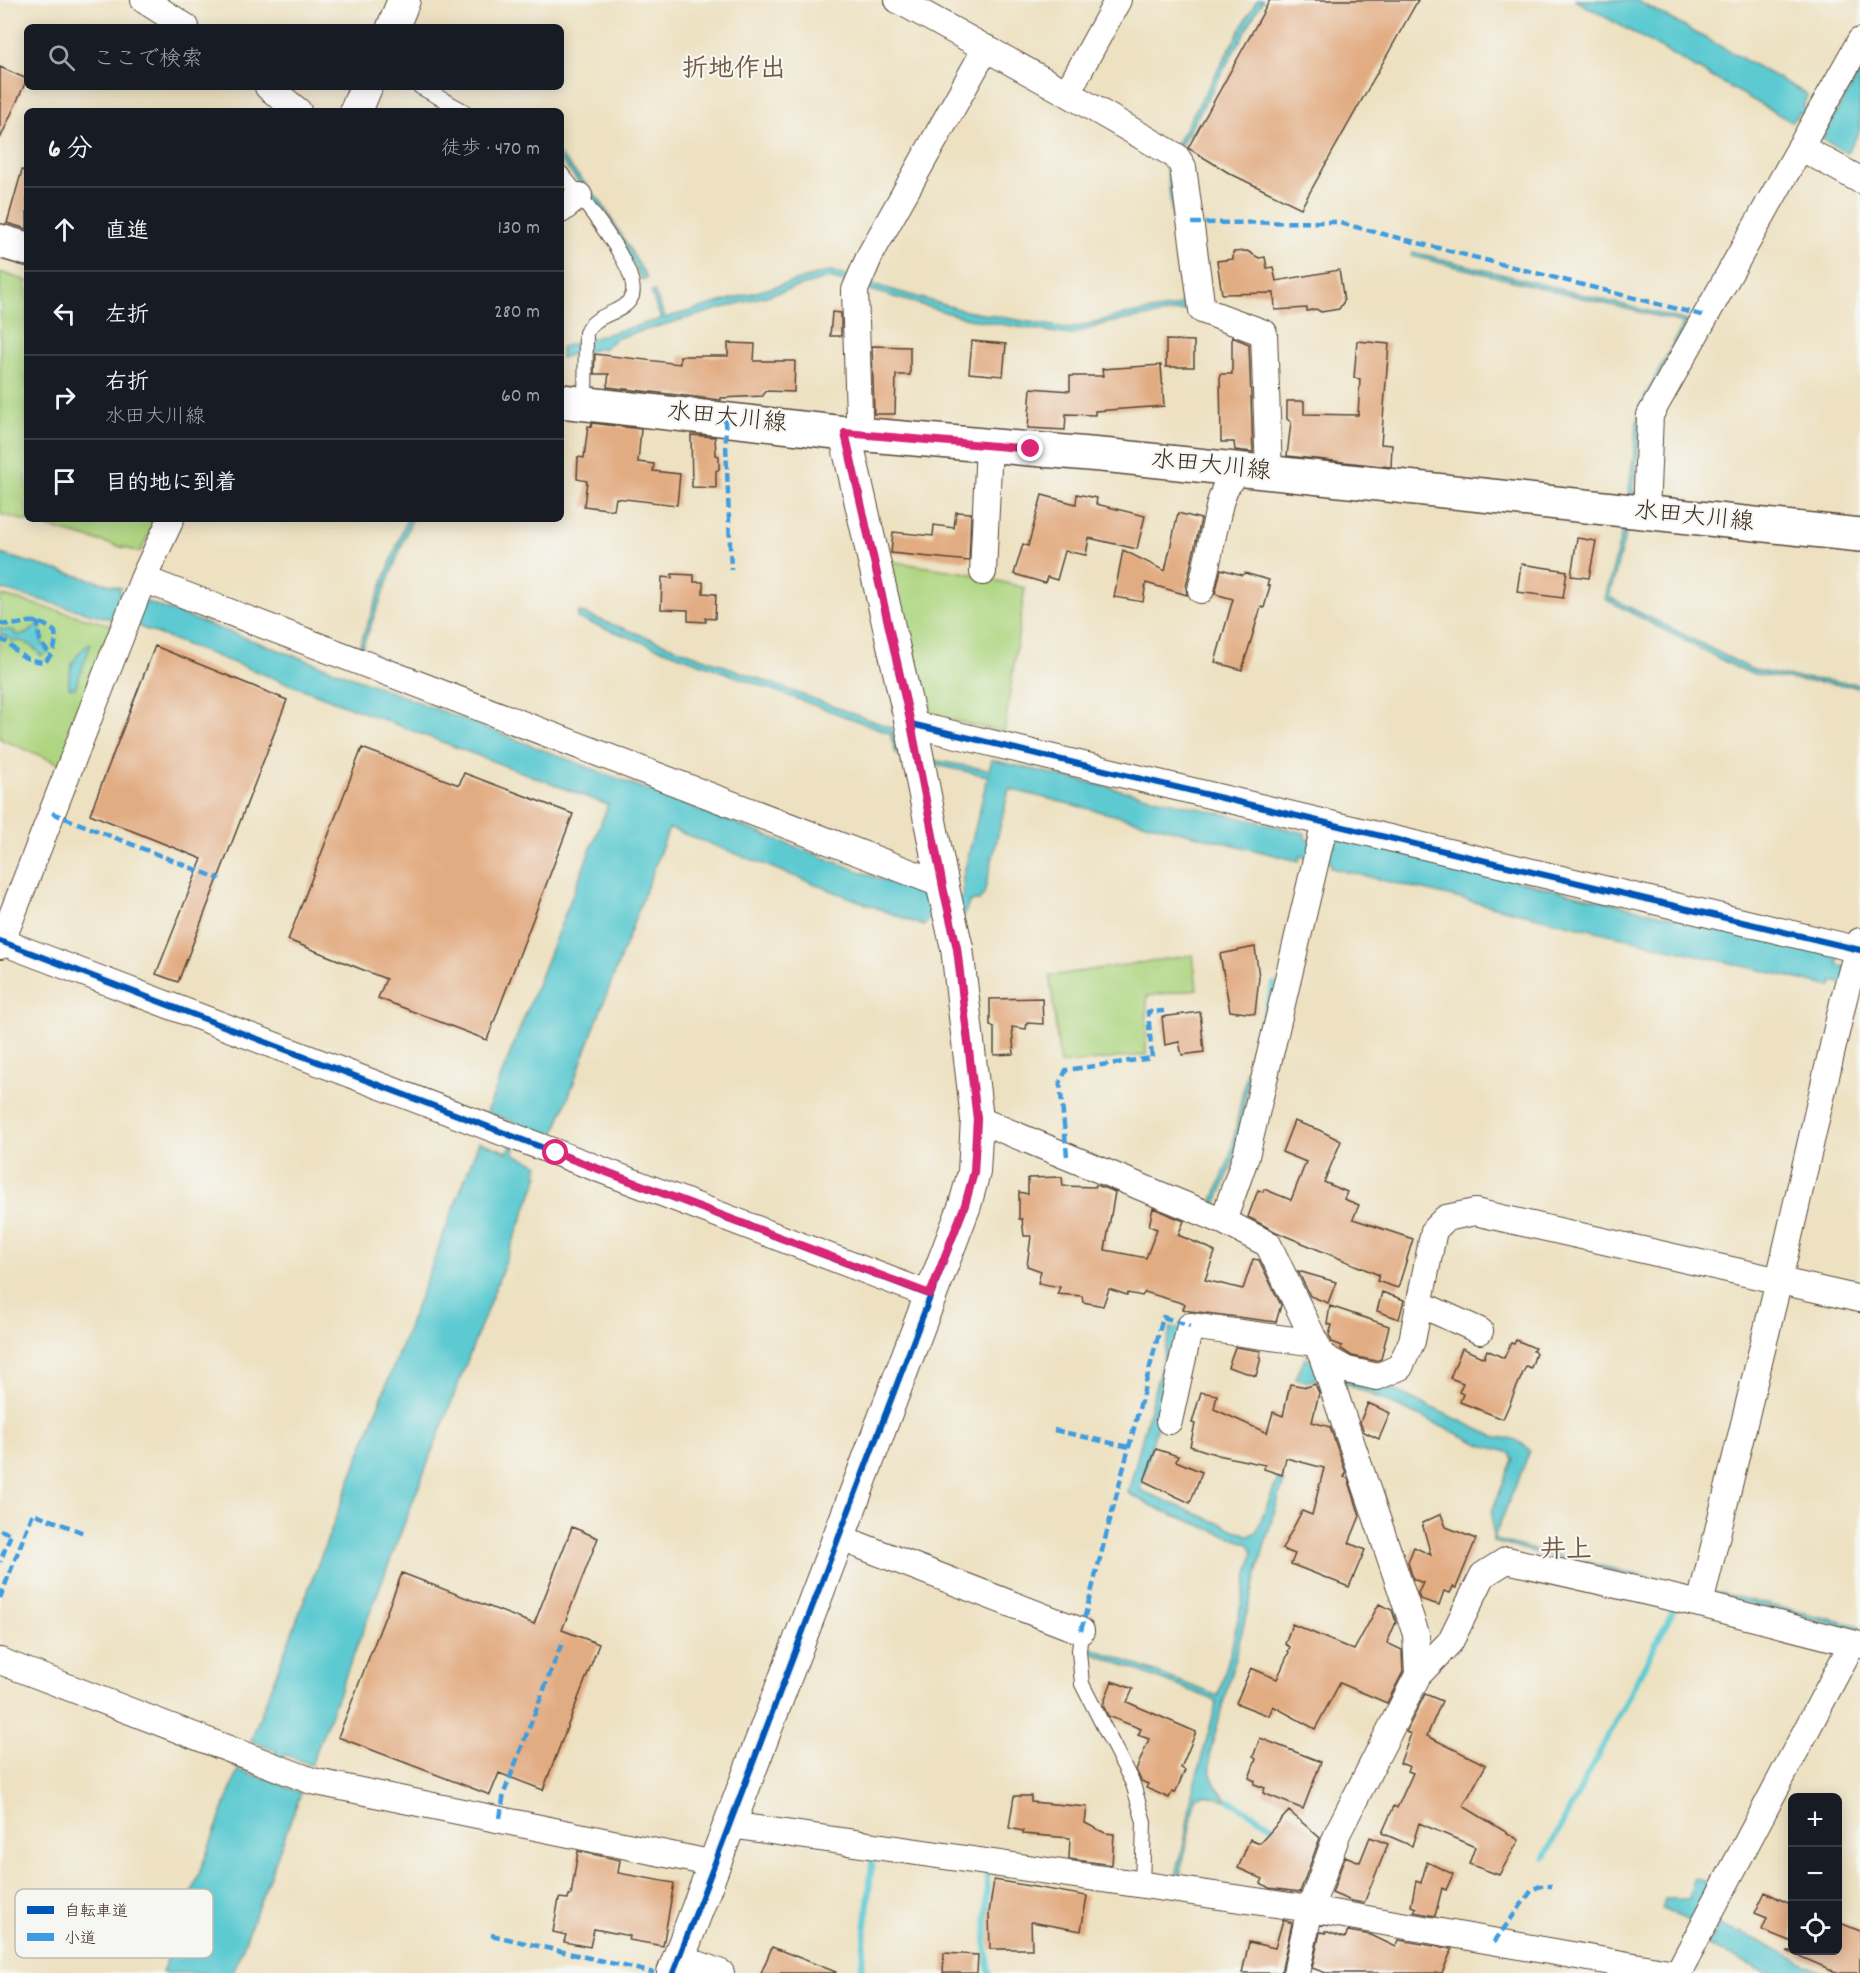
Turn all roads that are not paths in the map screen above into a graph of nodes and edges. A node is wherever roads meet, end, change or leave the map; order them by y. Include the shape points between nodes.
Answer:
1 (144, 0) edge
2 (404, 0) edge
3 (898, 0) edge
4 (1118, 0) edge
5 (181, 24) edge
6 (394, 24) edge
7 (1860, 41) edge
8 (986, 48) junction
9 (272, 90) edge
10 (365, 90) edge
11 (426, 90) edge
12 (1067, 93) junction
13 (294, 108) edge
14 (357, 108) edge
15 (458, 108) edge
16 (1800, 147) junction
17 (1860, 180) edge
18 (564, 183) edge
19 (570, 203) edge
20 (0, 241) edge
21 (24, 248) edge
22 (573, 402) edge
23 (850, 433) junction
24 (989, 446) junction
25 (1253, 472) junction
26 (1646, 513) junction
27 (170, 522) edge
28 (1860, 535) edge
29 (983, 572) dead end
30 (141, 584) junction
31 (1201, 590) dead end
32 (911, 724) junction
33 (1323, 826) junction
34 (943, 888) junction
35 (0, 943) edge
36 (1858, 950) edge
37 (977, 1119) junction
38 (1223, 1221) junction
39 (1779, 1280) junction
40 (930, 1294) junction
41 (1860, 1299) edge
42 (1420, 1304) junction
43 (1480, 1331) dead end
44 (1319, 1349) junction
45 (1169, 1421) dead end
46 (838, 1537) junction
47 (1700, 1604) junction
48 (1081, 1631) joint
49 (1856, 1644) edge
50 (0, 1661) edge
51 (1418, 1675) junction
52 (730, 1825) junction
53 (715, 1864) junction
54 (1142, 1885) junction
55 (1310, 1909) junction
56 (676, 1965) edge
57 (722, 1973) edge
58 (1296, 1973) edge
59 (1676, 1973) edge

1 - 5 street
2 - 6 street
3 - 8 street
4 - 12 street
7 - 16 street
8 - 12 street
8 - 23 street via 870,255 855,290 859,416
9 - 13 street
10 - 14 street
11 - 15 lane
12 - 25 street via 1176,156 1183,167 1202,310 1264,333
16 - 17 street
16 - 26 street via 1650,415
18 - 19 lane
19 - 22 lane via 594,214 625,263 634,286 631,299 622,307 590,323
20 - 21 main road
22 - 23 main road, 水田大川線
23 - 24 main road, 水田大川線
23 - 32 street
24 - 25 main road, 水田大川線
24 - 29 street
25 - 26 main road, 水田大川線
25 - 31 street via 1225,488
26 - 28 main road, 水田大川線
27 - 30 street
30 - 34 street
30 - 35 street
32 - 33 street
32 - 34 street
33 - 36 street
33 - 38 street via 1246,1156
34 - 37 street via 957,948
35 - 40 street
36 - 39 street
37 - 38 street
37 - 40 street via 974,1172
38 - 44 street via 1268,1244
39 - 41 street
39 - 42 street via 1475,1212 1446,1218 1434,1230
39 - 47 street
40 - 46 street
42 - 43 street
42 - 44 street via 1412,1341 1400,1367 1377,1377 1347,1370
44 - 45 street via 1190,1326
44 - 51 street via 1416,1634
46 - 48 street
46 - 52 street
47 - 49 street
47 - 51 street via 1508,1560 1483,1575 1450,1642
48 - 54 lane via 1082,1684 1132,1784 1144,1822
49 - 59 street
50 - 53 street via 312,1781
51 - 55 street via 1338,1832
52 - 53 street
52 - 54 street
53 - 56 street
54 - 55 street
55 - 58 street
55 - 59 street
56 - 57 street

